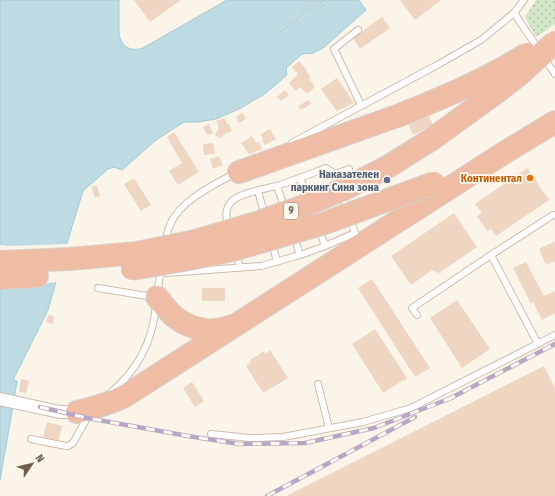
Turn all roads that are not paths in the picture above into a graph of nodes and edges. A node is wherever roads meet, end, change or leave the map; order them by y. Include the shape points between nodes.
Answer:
1 (524, 0) edge
2 (514, 13) junction
3 (358, 30) dead end
4 (555, 36) edge
5 (555, 42) edge
6 (555, 74) edge
7 (361, 105) junction
8 (555, 122) edge
9 (284, 147) dead end
10 (507, 151) junction
11 (270, 155) dead end
12 (350, 169) dead end
13 (239, 172) junction
14 (335, 174) junction
15 (300, 178) junction
16 (277, 186) junction
17 (258, 191) junction
18 (313, 212) dead end
19 (553, 215) dead end
20 (315, 219) dead end
21 (289, 220) dead end
22 (268, 226) dead end
23 (291, 228) dead end
24 (269, 233) dead end
25 (232, 239) dead end
26 (234, 246) dead end
27 (325, 246) junction
28 (164, 253) dead end
29 (300, 255) junction
30 (491, 255) junction
31 (162, 260) dead end
32 (0, 262) edge
33 (277, 262) junction
34 (240, 267) junction
35 (160, 274) junction
36 (0, 278) edge
37 (98, 288) dead end
38 (157, 297) junction
39 (417, 315) dead end
40 (239, 324) junction
41 (555, 335) edge
42 (538, 344) junction
43 (318, 384) dead end
44 (0, 399) edge
45 (77, 412) junction
46 (329, 428) junction
47 (211, 434) dead end
48 (31, 439) dead end

1 - 2 lane
2 - 6 lane
2 - 7 lane via 481,40
3 - 7 lane via 334,48
4 - 13 highway, bridge via 469,86 400,115
5 - 32 highway, 9, bridge via 519,75 432,139 389,166 302,207 195,241 137,253
7 - 9 lane
8 - 10 highway, 9
10 - 36 highway, 9, bridge via 434,183 322,224 233,250 132,269
10 - 40 highway
11 - 13 lane
12 - 14 lane
13 - 28 lane via 196,196 179,210 169,225
14 - 15 lane via 326,168
14 - 27 lane via 355,233
15 - 16 lane
15 - 18 lane
16 - 17 lane
16 - 21 lane
17 - 22 lane
17 - 25 lane via 237,198 228,206 226,218
19 - 30 lane
20 - 27 lane
23 - 29 lane
24 - 33 lane
26 - 34 lane
27 - 29 lane
29 - 33 lane
30 - 39 lane via 412,308
30 - 42 lane
31 - 35 lane
33 - 34 lane
34 - 35 lane
35 - 38 lane
37 - 38 lane
38 - 40 highway via 175,317 190,326 212,330
38 - 45 lane via 153,326 145,348 130,374 103,398
40 - 45 highway via 125,396 106,405
41 - 42 lane
42 - 46 lane via 411,408 363,422
43 - 46 lane
44 - 45 street via 60,412
45 - 48 lane via 87,418 70,445
46 - 47 lane via 283,437 250,438

